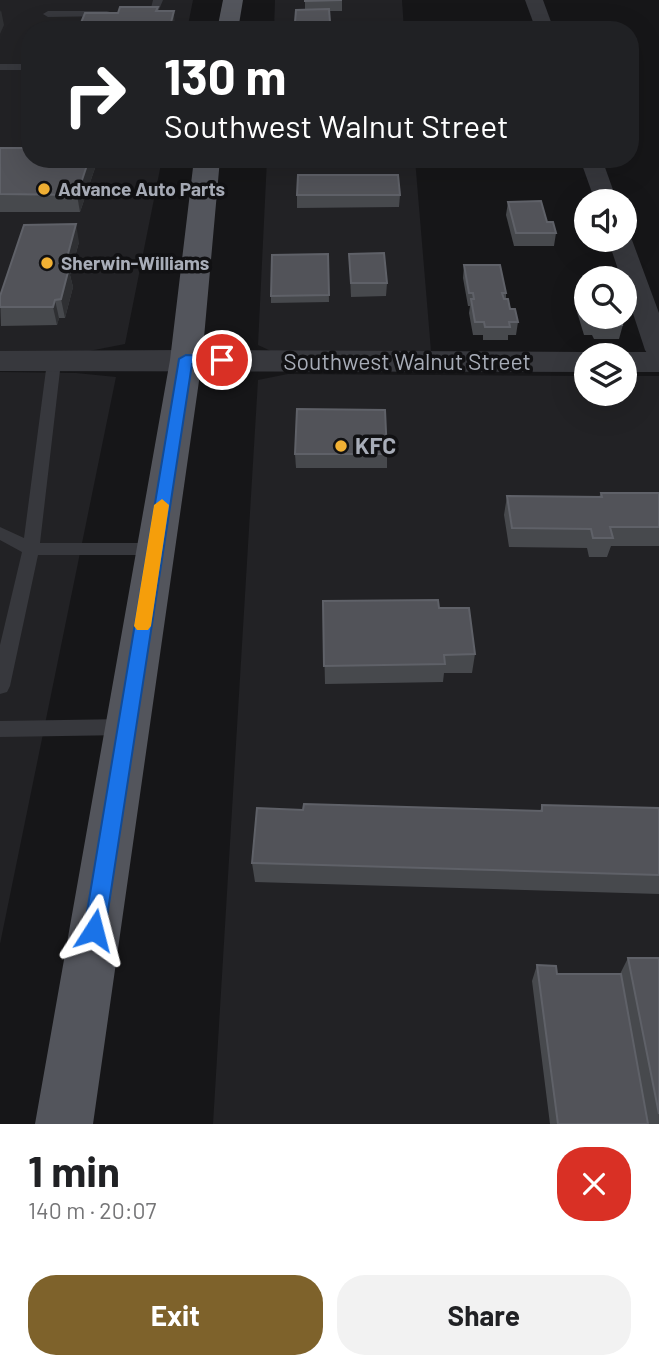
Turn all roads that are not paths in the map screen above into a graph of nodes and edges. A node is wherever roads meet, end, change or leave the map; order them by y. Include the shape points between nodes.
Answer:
1 (100, 0) edge
2 (158, 0) edge
3 (233, 0) edge
4 (534, 0) edge
5 (48, 14) dead end
6 (94, 14) junction
7 (229, 21) edge
8 (542, 21) edge
9 (0, 67) edge
10 (21, 67) edge
11 (206, 168) edge
12 (594, 168) edge
13 (602, 189) edge
14 (624, 252) edge
15 (659, 350) edge
16 (186, 359) junction
17 (0, 361) edge
18 (54, 362) junction
19 (574, 362) edge
20 (637, 362) edge
21 (659, 362) edge
22 (0, 533) edge
23 (31, 549) junction
24 (155, 549) junction
25 (0, 686) edge
26 (126, 727) junction
27 (0, 729) edge
28 (64, 1124) edge

1 - 6 lane
2 - 6 lane via 155,10 145,14
3 - 7 main road
4 - 8 street
5 - 6 lane
9 - 10 lane
11 - 16 main road
12 - 13 street
14 - 15 street
16 - 18 street, Southwest Walnut Street
16 - 19 street, Southwest Walnut Street
16 - 24 main road
17 - 18 street, Southwest Walnut Street
18 - 23 lane
20 - 21 street
22 - 23 lane
23 - 24 lane
23 - 25 lane
24 - 26 main road
26 - 27 lane
26 - 28 main road

